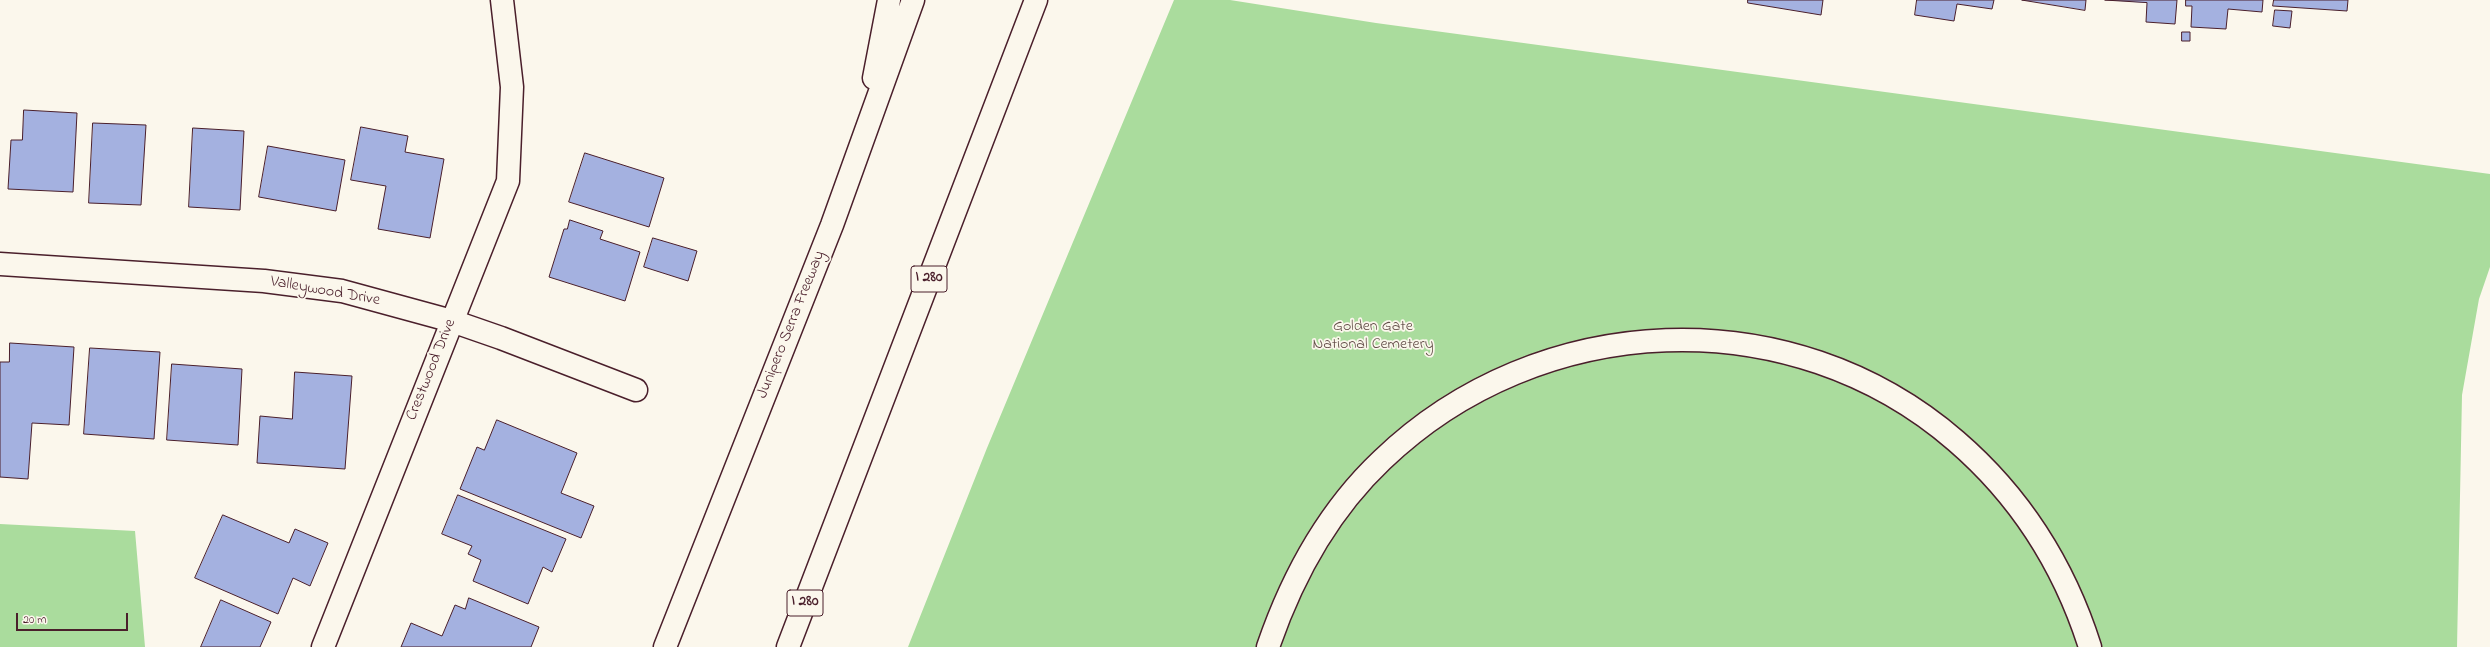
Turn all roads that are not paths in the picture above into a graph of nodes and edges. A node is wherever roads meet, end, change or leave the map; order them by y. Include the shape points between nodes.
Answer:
1 (502, 0) edge
2 (889, 0) edge
3 (913, 0) edge
4 (1036, 0) edge
5 (860, 150) junction
6 (0, 264) edge
7 (452, 321) junction
8 (636, 390) dead end
9 (323, 647) edge
10 (665, 647) edge
11 (788, 647) edge
12 (1268, 647) edge
13 (2090, 647) edge

1 - 7 main road, Crestwood Drive via 512,87 508,181
2 - 5 main road
3 - 5 main road, Junipero Serra Freeway
4 - 11 main road, I 280
5 - 10 main road, Junipero Serra Freeway
6 - 7 main road, Valleywood Drive via 299,284 364,296
7 - 8 main road, Valleywood Drive
7 - 9 main road, Crestwood Drive
12 - 13 main road via 1290,591 1308,555 1331,519 1382,459 1411,435 1475,392 1510,374 1588,349 1668,339 1708,340 1746,345 1822,362 1857,377 1918,412 1944,431 1993,476 2035,528 2070,592

